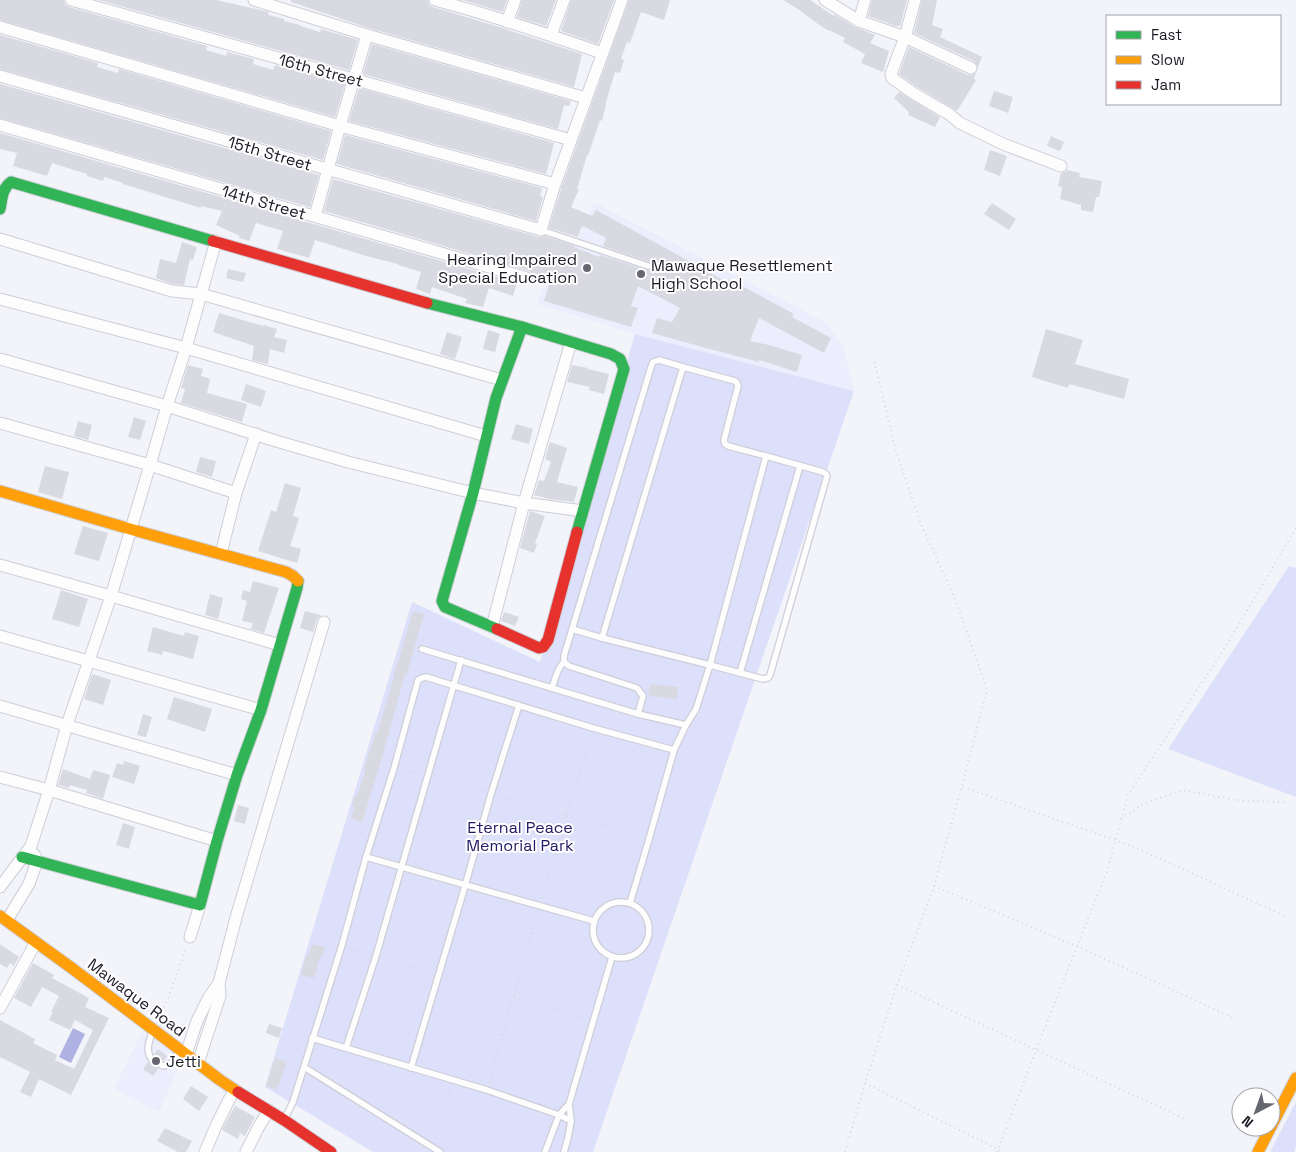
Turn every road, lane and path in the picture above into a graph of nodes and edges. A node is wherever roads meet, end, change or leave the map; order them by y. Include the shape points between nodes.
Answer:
1 (71, 0) edge
2 (254, 0) edge
3 (435, 0) edge
4 (515, 0) edge
5 (564, 0) edge
6 (622, 0) edge
7 (825, 0) edge
8 (865, 0) edge
9 (915, 0) edge
10 (463, 4) edge
11 (859, 21) junction
12 (507, 22) junction
13 (0, 27) edge
14 (367, 35) junction
15 (551, 35) junction
16 (905, 37) junction
17 (602, 53) junction
18 (971, 68) dead end
19 (0, 76) edge
20 (354, 79) junction
21 (586, 98) junction
22 (0, 125) edge
23 (340, 126) junction
24 (571, 140) junction
25 (1061, 166) dead end
26 (327, 169) junction
27 (555, 184) junction
28 (0, 209) edge
29 (315, 216) junction
30 (541, 230) junction
31 (0, 239) edge
32 (216, 241) junction
33 (648, 266) dead end
34 (527, 278) dead end
35 (201, 294) junction
36 (0, 299) edge
37 (522, 327) junction
38 (571, 342) junction
39 (186, 348) junction
40 (0, 359) edge
41 (874, 360) dead end
42 (683, 367) junction
43 (502, 380) junction
44 (167, 406) junction
45 (0, 423) edge
46 (256, 434) junction
47 (486, 436) junction
48 (766, 456) junction
49 (150, 465) junction
50 (800, 466) junction
51 (0, 491) edge
52 (236, 493) junction
53 (473, 493) junction
54 (524, 503) junction
55 (583, 511) junction
56 (1296, 528) edge
57 (130, 529) junction
58 (221, 554) junction
59 (0, 565) edge
60 (111, 596) junction
61 (324, 622) dead end
62 (492, 626) junction
63 (572, 629) junction
64 (0, 636) edge
65 (602, 638) junction
66 (280, 645) junction
67 (422, 649) dead end
68 (461, 660) junction
69 (89, 661) junction
70 (564, 662) junction
71 (710, 665) junction
72 (740, 673) junction
73 (454, 685) junction
74 (552, 688) junction
75 (518, 705) junction
76 (0, 706) edge
77 (261, 710) junction
78 (638, 714) junction
79 (686, 724) junction
80 (66, 726) junction
81 (674, 750) junction
82 (394, 768) junction
83 (237, 775) junction
84 (428, 775) junction
85 (0, 777) edge
86 (962, 786) junction
87 (49, 790) junction
88 (491, 794) junction
89 (1284, 802) dead end
90 (1121, 819) junction
91 (649, 839) junction
92 (1116, 840) junction
93 (217, 841) junction
94 (31, 846) junction
95 (22, 857) junction
96 (366, 857) junction
97 (37, 862) junction
98 (401, 867) junction
99 (466, 886) junction
100 (934, 886) junction
101 (0, 887) edge
102 (630, 903) junction
103 (200, 905) junction
104 (1287, 917) dead end
105 (3, 918) edge
106 (594, 921) junction
107 (190, 937) joint
108 (36, 942) junction
109 (342, 946) junction
110 (1077, 946) junction
111 (376, 956) junction
112 (612, 957) junction
113 (438, 975) junction
114 (219, 982) junction
115 (897, 985) junction
116 (0, 1008) edge
117 (1236, 1019) dead end
118 (593, 1022) junction
119 (152, 1029) junction
120 (312, 1038) junction
121 (346, 1048) junction
122 (1036, 1050) junction
123 (183, 1052) junction
124 (151, 1058) dead end
125 (198, 1063) junction
126 (161, 1064) dead end
127 (304, 1066) junction
128 (411, 1068) junction
129 (1296, 1078) edge
130 (453, 1080) junction
131 (865, 1083) junction
132 (234, 1090) junction
133 (568, 1104) junction
134 (269, 1110) junction
135 (559, 1115) junction
136 (284, 1120) junction
137 (1186, 1120) dead end
138 (571, 1121) junction
139 (433, 1148) junction
140 (998, 1151) edge
141 (204, 1152) edge
142 (246, 1152) edge
143 (331, 1152) edge
144 (440, 1152) edge
145 (545, 1152) edge
146 (564, 1152) edge
147 (845, 1152) edge
148 (1003, 1152) edge
149 (1258, 1152) edge

1 - 20 street, 16th Street
2 - 14 street
3 - 10 street
4 - 12 street
5 - 15 street
6 - 17 street
7 - 11 street
8 - 11 street
9 - 16 street
10 - 12 street
11 - 16 street
12 - 15 street
13 - 23 street
14 - 20 street
14 - 21 street
15 - 17 street
16 - 18 street
16 - 25 street via 892,78 960,123
17 - 21 street
19 - 26 street, 15th Street
20 - 23 street
20 - 24 street, 16th Street
21 - 24 street
22 - 29 street, 14th Street
23 - 26 street
23 - 27 street
24 - 27 street
26 - 29 street
26 - 30 street, 15th Street
27 - 30 street
28 - 32 main road via 4,187 11,182
29 - 34 street, 14th Street
30 - 33 lane
31 - 35 street via 172,291
32 - 35 street
32 - 37 main road via 437,306
35 - 39 street
35 - 43 street
36 - 39 street
37 - 38 main road
37 - 43 main road
38 - 54 street
38 - 55 main road via 611,354 620,359 624,369
39 - 44 street
39 - 47 street
40 - 44 street
41 - 86 path via 896,451 920,522 955,599 987,689
42 - 48 lane via 737,383 725,444
42 - 63 lane via 659,360 653,362
42 - 65 lane
43 - 47 main road
44 - 46 street
44 - 49 street
45 - 49 street
46 - 52 street
46 - 53 street via 348,462
47 - 53 main road
48 - 50 lane
48 - 71 lane
49 - 52 street
49 - 57 street
50 - 72 lane
50 - 72 lane via 824,472 827,476 770,675 763,679
51 - 57 main road
52 - 58 street
53 - 54 street
53 - 62 main road via 442,601 445,606
54 - 55 street
54 - 62 street
55 - 62 main road via 548,640 543,647 529,644
56 - 90 path via 1226,646 1128,795
57 - 58 main road
57 - 60 street
58 - 66 main road via 286,572 298,581
59 - 60 street
60 - 66 street
60 - 69 street
61 - 114 street
63 - 65 lane
63 - 70 lane
64 - 69 street
65 - 71 lane
66 - 77 main road
67 - 68 lane
68 - 73 lane
68 - 74 lane
69 - 77 street
69 - 80 street
70 - 74 lane
70 - 78 lane via 637,688 643,696
71 - 72 lane
71 - 79 lane via 696,709
73 - 75 lane
73 - 82 lane via 426,677 418,680
73 - 84 lane
74 - 78 lane
75 - 81 lane
75 - 88 lane
76 - 80 street
77 - 83 main road
78 - 79 lane
79 - 81 lane
80 - 83 street
80 - 87 street
81 - 91 lane
82 - 84 path
82 - 96 lane
83 - 93 main road
84 - 88 path
84 - 98 lane
85 - 87 street
86 - 92 path
86 - 100 path
87 - 93 street
87 - 94 street
88 - 91 path
88 - 99 lane
89 - 90 path via 1242,801 1182,790 1143,804
90 - 92 path
91 - 102 lane
92 - 104 path
92 - 110 path
93 - 103 main road
94 - 95 street
94 - 97 street
95 - 97 main road
95 - 101 street
96 - 98 lane
96 - 109 lane
97 - 103 main road
97 - 105 street via 28,884
98 - 99 lane
98 - 111 lane
99 - 106 lane
99 - 113 lane
100 - 110 path
100 - 115 path
102 - 106 lane via 615,902 602,909
102 - 112 lane via 642,911 649,924 648,939 640,951 627,958
103 - 107 street
105 - 108 main road, Mawaque Road
106 - 112 lane via 593,936 600,948
107 - 119 path via 168,999
108 - 116 street
108 - 119 main road, Mawaque Road
109 - 111 path
109 - 120 lane
110 - 117 path
110 - 122 path
111 - 113 path
111 - 121 lane
112 - 118 lane
113 - 118 path
113 - 128 lane
114 - 123 street
114 - 125 street via 220,996
115 - 122 path
115 - 131 path
118 - 133 lane
119 - 123 main road, Mawaque Road
119 - 124 lane via 148,1050
120 - 121 lane
120 - 127 lane
121 - 128 lane
122 - 137 path
122 - 140 path
123 - 125 main road, Mawaque Road
123 - 126 lane via 172,1063
125 - 132 main road, Mawaque Road
127 - 136 lane
127 - 139 lane
128 - 130 lane
129 - 149 main road
130 - 135 lane
130 - 139 path
131 - 140 path
131 - 147 path
132 - 134 main road, Mawaque Road
132 - 141 street
133 - 135 lane
133 - 138 lane
134 - 136 main road, Mawaque Road
134 - 142 street
135 - 138 lane
135 - 145 lane
136 - 143 main road, Mawaque Road
138 - 146 lane
139 - 144 lane
140 - 148 path

